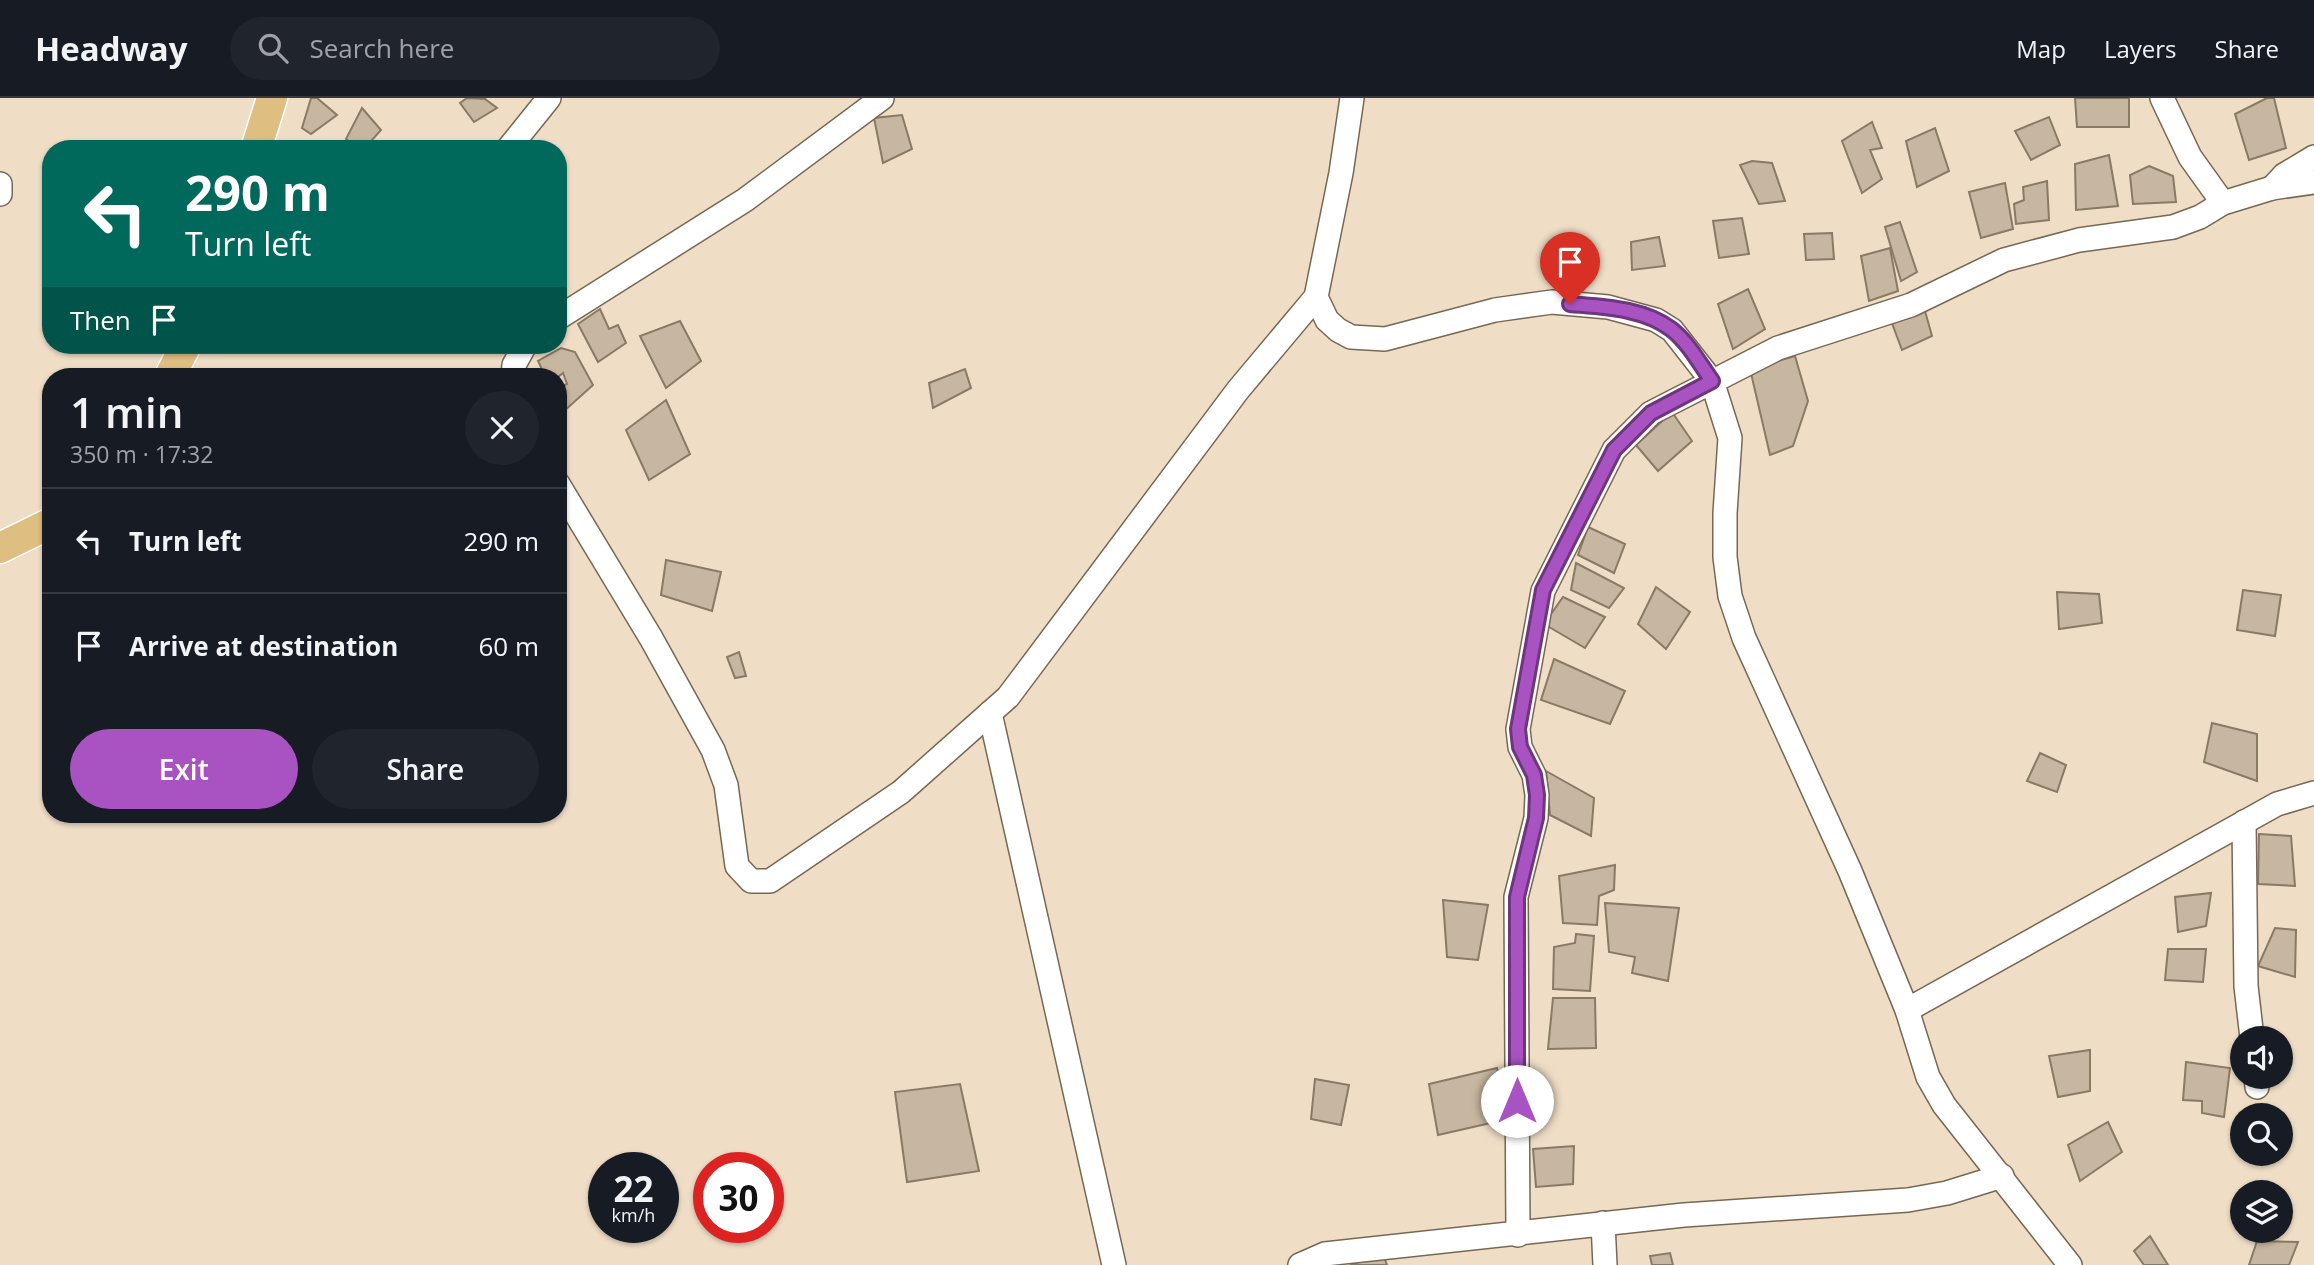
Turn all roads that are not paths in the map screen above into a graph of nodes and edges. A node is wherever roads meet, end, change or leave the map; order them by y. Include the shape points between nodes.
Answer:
1 (259, 98) edge
2 (272, 98) edge
3 (549, 98) edge
4 (882, 98) edge
5 (1352, 98) edge
6 (2162, 98) edge
7 (246, 140) edge
8 (259, 140) edge
9 (515, 140) edge
10 (2314, 157) edge
11 (2314, 182) edge
12 (0, 184) edge
13 (2272, 188) junction
14 (0, 194) edge
15 (2223, 203) junction
16 (1316, 297) junction
17 (567, 312) edge
18 (1712, 381) junction
19 (567, 499) edge
20 (42, 508) edge
21 (0, 527) edge
22 (42, 527) edge
23 (0, 548) edge
24 (990, 713) junction
25 (2314, 793) edge
26 (2244, 822) junction
27 (1907, 1010) junction
28 (2251, 1026) edge
29 (2002, 1176) junction
30 (1603, 1223) junction
31 (1518, 1235) junction
32 (1114, 1265) edge
33 (1300, 1265) edge
34 (1605, 1265) edge
35 (2070, 1265) edge

1 - 7 main road
2 - 8 main road
3 - 9 street
4 - 17 street via 744,200
5 - 16 street
6 - 15 street via 2190,157
10 - 13 street
11 - 13 street
12 - 14 street
13 - 15 street
15 - 18 street via 2174,227 2079,240 2004,260 1911,305 1778,348
16 - 18 street via 1327,320 1338,330 1369,340 1495,310 1552,302 1632,312 1672,330
16 - 24 street via 1238,390 1008,697
18 - 27 street via 1730,438 1724,513 1730,596 1744,638 1850,871
18 - 31 street via 1651,413 1614,450 1543,590 1537,616 1518,729 1537,795 1517,897
19 - 24 street via 713,750 726,785 737,866 751,881 775,878 901,792
20 - 21 main road
22 - 23 main road
24 - 32 street
25 - 26 street via 2277,804
26 - 27 street
26 - 28 street
27 - 29 street via 1928,1077 1944,1105
29 - 30 street via 1908,1200
29 - 35 street
30 - 31 street
30 - 34 street
31 - 33 street via 1325,1254

